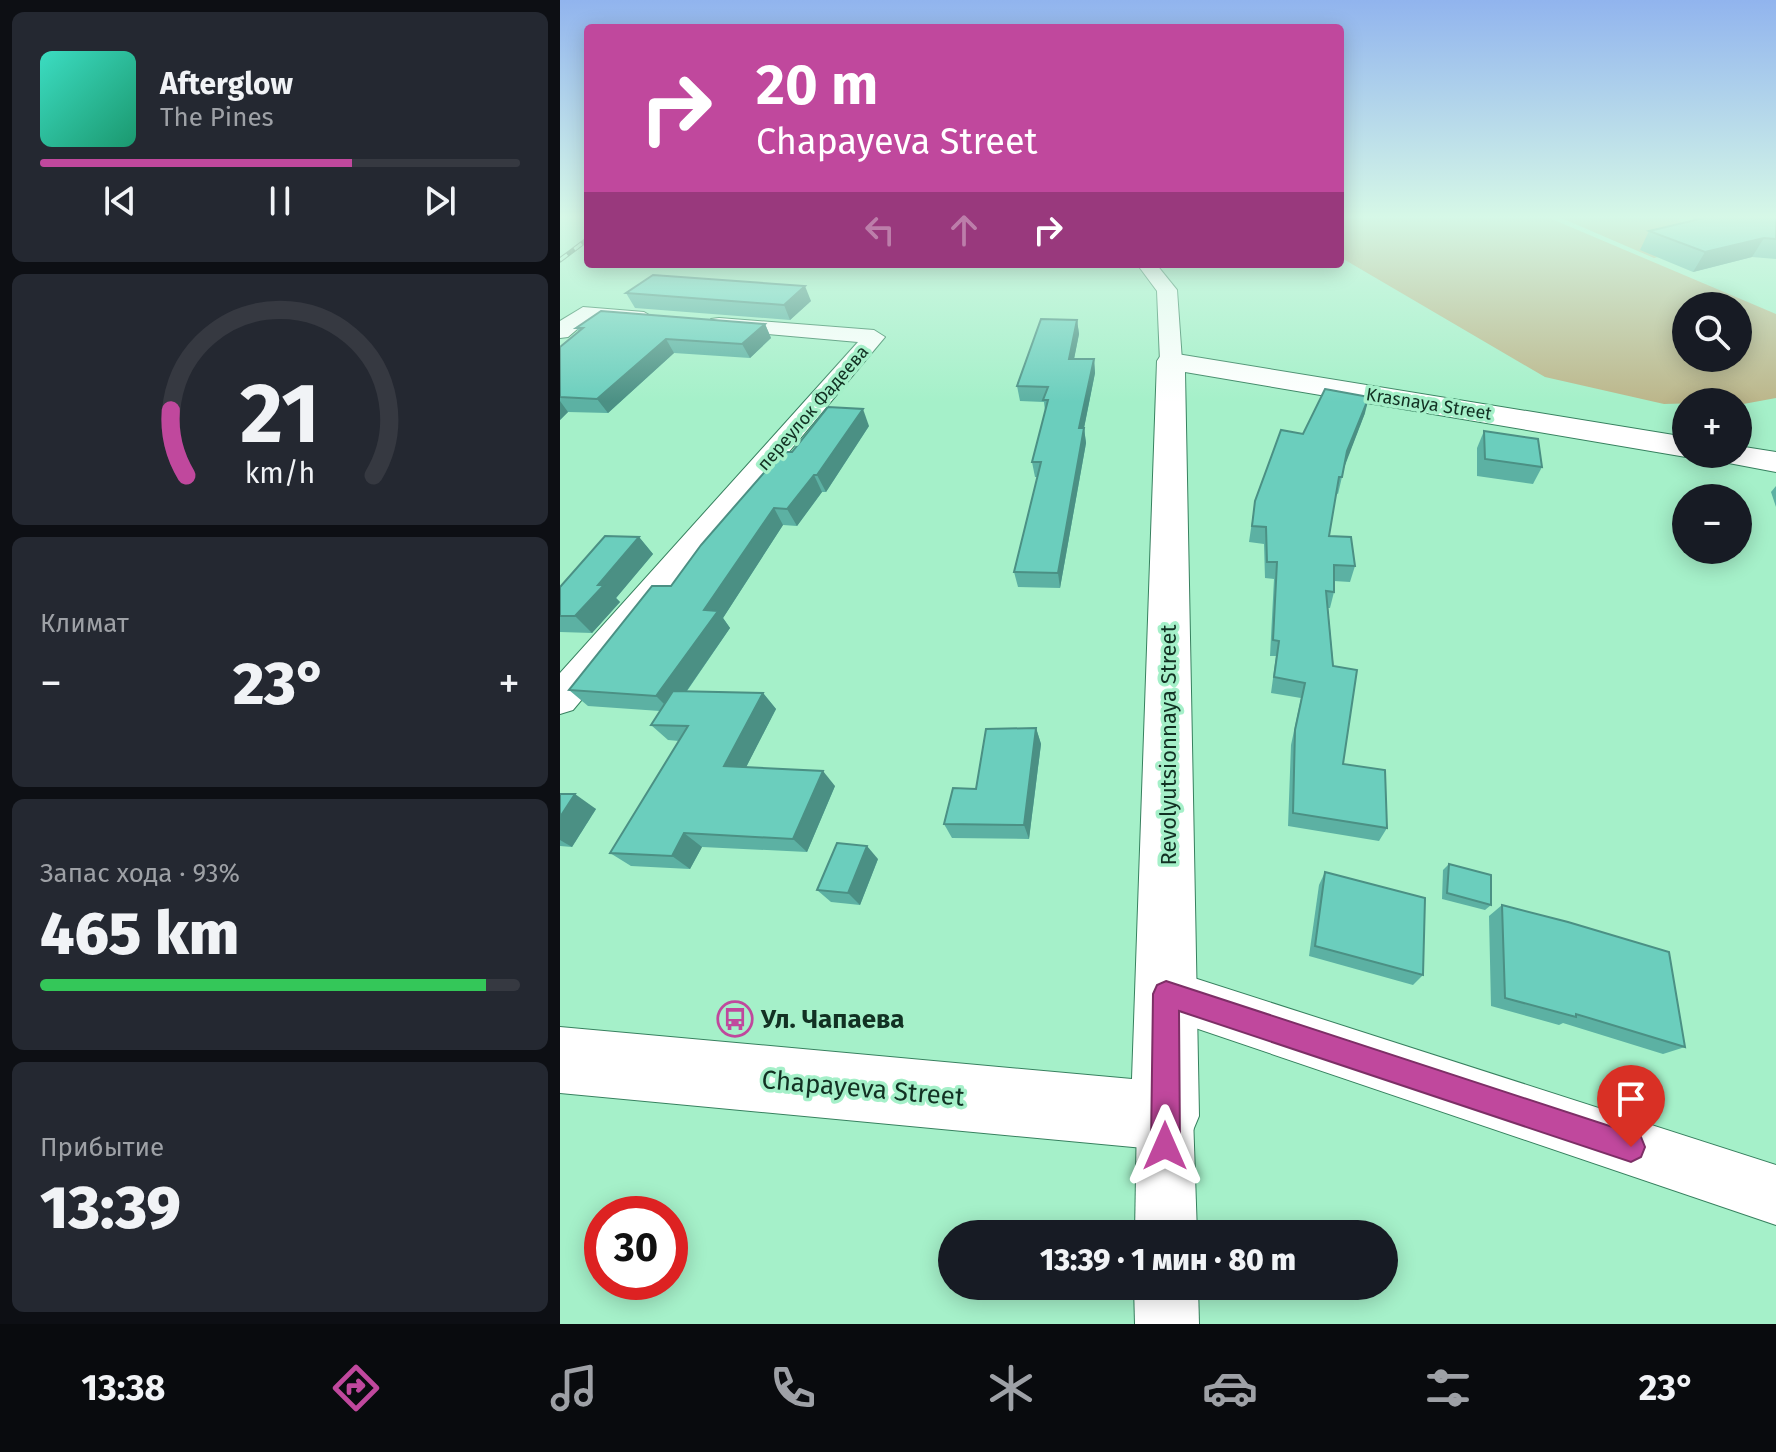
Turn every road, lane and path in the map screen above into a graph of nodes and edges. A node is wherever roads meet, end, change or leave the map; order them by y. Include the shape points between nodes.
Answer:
1 (1158, 279) edge
2 (560, 332) edge
3 (1171, 361) junction
4 (1672, 445) edge
5 (1752, 458) edge
6 (1776, 462) edge
7 (560, 699) edge
8 (1166, 994) junction
9 (560, 1060) edge
10 (1165, 1116) junction
11 (1776, 1195) edge
12 (1166, 1220) edge
13 (1166, 1300) edge
14 (1167, 1324) edge

1 - 3 street, Revolyutsionnaya Street via 1167,290
2 - 7 street, переулок Фадеева via 583,313 874,337
3 - 4 main road, Krasnaya Street
3 - 8 main road, Revolyutsionnaya Street
5 - 6 main road
8 - 10 main road, Revolyutsionnaya Street
8 - 11 street
9 - 10 main road, Chapayeva Street
10 - 12 street, Revolyutsionnaya Street
13 - 14 street

